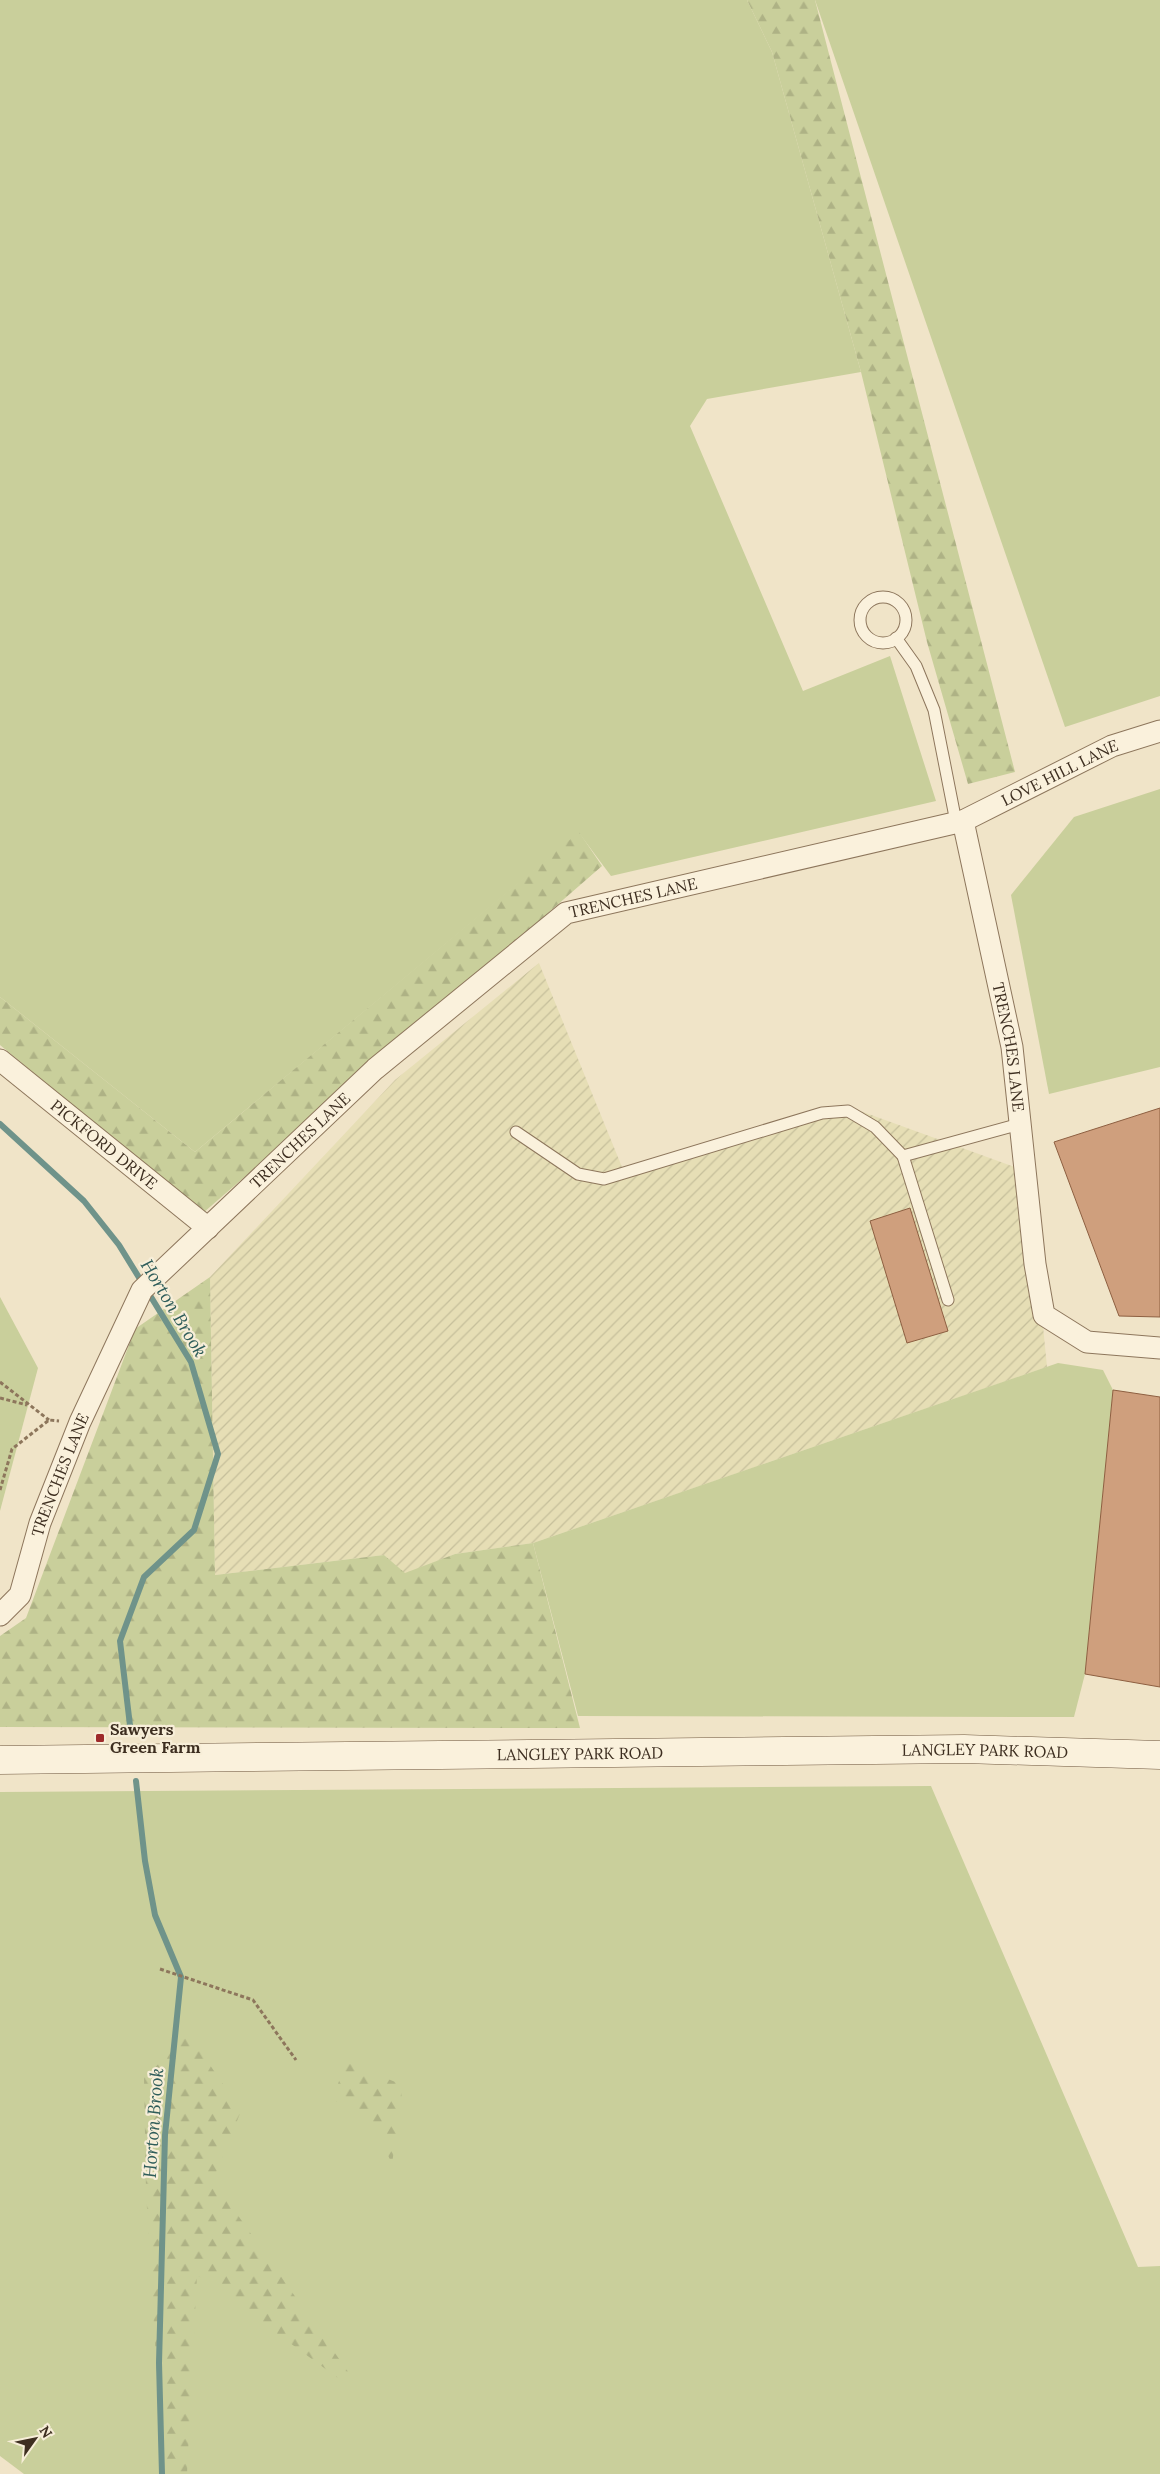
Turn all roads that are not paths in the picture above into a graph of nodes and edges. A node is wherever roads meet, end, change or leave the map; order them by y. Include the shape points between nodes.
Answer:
1 (896, 638) junction
2 (1160, 731) edge
3 (959, 822) junction
4 (0, 1060) edge
5 (1020, 1124) junction
6 (516, 1132) dead end
7 (903, 1156) junction
8 (208, 1228) junction
9 (948, 1300) dead end
10 (1160, 1348) edge
11 (0, 1614) edge
12 (1160, 1755) edge
13 (0, 1760) edge

1 - 1 lane via 875,642 864,633 860,626 861,612 871,600 893,599 904,610 905,626
1 - 3 lane via 916,666 934,710
2 - 3 street, LOVE HILL LANE via 1112,746
3 - 5 street, TRENCHES LANE via 1012,1047
3 - 8 street, TRENCHES LANE via 566,913 375,1069
4 - 8 street, PICKFORD DRIVE
5 - 7 lane
5 - 10 street, TRENCHES LANE via 1035,1264 1044,1315 1087,1342
6 - 7 lane via 578,1174 604,1179 822,1113 848,1111 875,1127
7 - 9 lane
8 - 11 street, TRENCHES LANE via 146,1286 80,1422 40,1523 20,1595
12 - 13 main road, LANGLEY PARK ROAD via 964,1749

